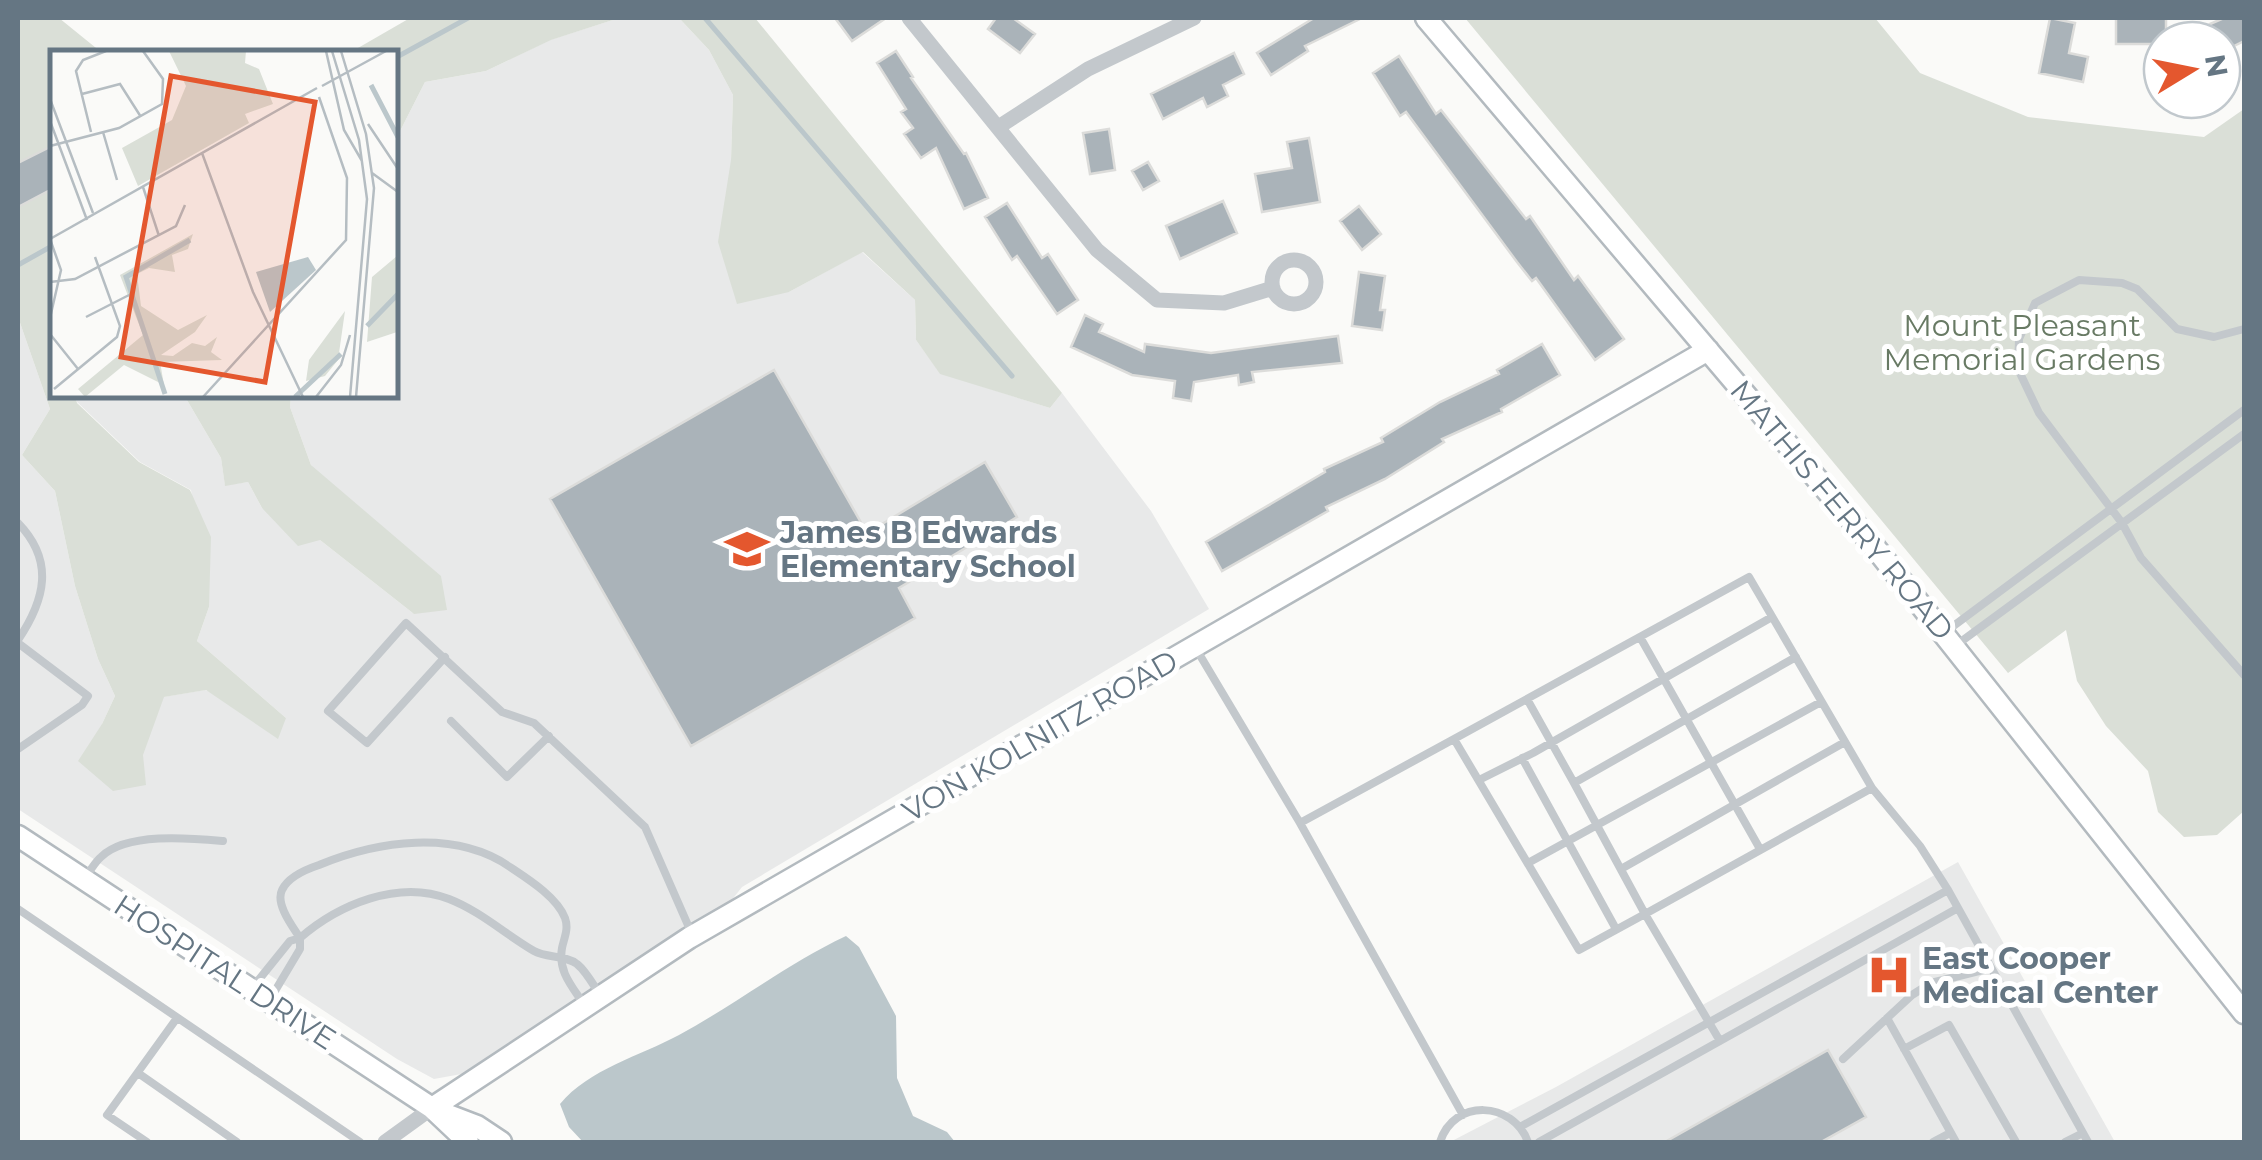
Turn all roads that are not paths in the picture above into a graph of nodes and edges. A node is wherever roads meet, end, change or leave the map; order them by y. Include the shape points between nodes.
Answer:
1 (909, 18) edge
2 (1194, 18) edge
3 (1426, 18) edge
4 (1000, 126) junction
5 (1273, 288) dead end
6 (2244, 329) edge
7 (1708, 350) junction
8 (2244, 410) edge
9 (2244, 434) edge
10 (2111, 509) junction
11 (2122, 523) junction
12 (18, 524) edge
13 (1772, 617) junction
14 (1640, 638) junction
15 (1950, 639) junction
16 (18, 641) edge
17 (1195, 646) junction
18 (445, 657) junction
19 (1796, 657) junction
20 (2244, 675) edge
21 (1662, 679) junction
22 (1527, 699) junction
23 (1822, 702) junction
24 (1684, 720) junction
25 (452, 721) dead end
26 (549, 736) junction
27 (1454, 739) junction
28 (1551, 742) junction
29 (1845, 742) junction
30 (18, 749) edge
31 (1522, 758) junction
32 (1710, 764) junction
33 (1479, 780) junction
34 (1574, 784) junction
35 (1872, 788) junction
36 (1734, 805) junction
37 (1300, 823) junction
38 (1598, 827) junction
39 (18, 836) edge
40 (223, 841) dead end
41 (1568, 842) junction
42 (1760, 849) junction
43 (1528, 863) junction
44 (1621, 869) junction
45 (84, 879) junction
46 (1948, 890) junction
47 (1958, 908) junction
48 (18, 909) edge
49 (1645, 914) junction
50 (1616, 930) junction
51 (693, 936) junction
52 (300, 938) junction
53 (561, 960) junction
54 (1991, 968) junction
55 (260, 995) junction
56 (594, 1001) junction
57 (2244, 1013) edge
58 (177, 1018) junction
59 (1888, 1018) junction
60 (1710, 1022) junction
61 (1720, 1041) junction
62 (1904, 1049) junction
63 (1843, 1059) dead end
64 (138, 1073) junction
65 (432, 1108) junction
66 (1463, 1114) junction
67 (1520, 1127) junction
68 (1950, 1132) junction
69 (2083, 1133) junction
70 (147, 1142) edge
71 (236, 1142) edge
72 (360, 1142) edge
73 (385, 1142) edge
74 (468, 1142) edge
75 (500, 1142) edge
76 (1440, 1142) edge
77 (1528, 1142) edge
78 (1539, 1142) edge
79 (1933, 1142) edge
80 (1956, 1142) edge
81 (2016, 1142) edge
82 (2064, 1142) edge
83 (2088, 1142) edge

1 - 4 street
2 - 4 street via 1088,69
3 - 7 street, MATHIS FERRY ROAD
4 - 5 street via 1098,250 1157,300 1224,303
6 - 10 lane via 2214,336 2177,329 2137,289 2092,278 2035,303 2019,339 2018,369 2038,413
7 - 15 street, MATHIS FERRY ROAD
7 - 17 street, VON KOLNITZ ROAD
8 - 10 lane
9 - 11 lane
10 - 11 lane
10 - 15 lane
11 - 15 lane
11 - 20 lane via 2141,558
12 - 16 lane via 41,558 43,580
13 - 14 lane via 1749,577
13 - 19 lane
13 - 21 lane
14 - 21 lane
14 - 22 lane
15 - 57 street, MATHIS FERRY ROAD
16 - 30 lane via 88,696
17 - 37 lane
17 - 51 street, VON KOLNITZ ROAD
18 - 18 lane via 367,743 328,711 406,623
18 - 26 lane via 502,712
19 - 23 lane
19 - 24 lane
21 - 24 lane
21 - 28 lane
22 - 27 lane
22 - 28 lane
23 - 29 lane
23 - 32 lane
24 - 32 lane
24 - 34 lane
25 - 26 lane via 506,777
26 - 51 lane via 645,827
27 - 33 lane
27 - 37 lane
28 - 31 lane
28 - 34 lane
29 - 35 lane
29 - 36 lane
31 - 33 lane
31 - 41 lane
32 - 36 lane
32 - 38 lane
33 - 43 lane
34 - 38 lane
35 - 42 lane
35 - 46 lane
36 - 42 lane
36 - 44 lane
37 - 66 lane
38 - 41 lane
38 - 44 lane
39 - 45 street, HOSPITAL DRIVE
40 - 45 lane via 134,841 103,854
41 - 43 lane
41 - 50 lane
42 - 49 lane
43 - 50 lane via 1579,950
44 - 49 lane
45 - 55 street, HOSPITAL DRIVE
46 - 47 lane
46 - 60 lane
47 - 54 lane
47 - 61 lane
48 - 58 lane
49 - 50 lane
49 - 60 lane
51 - 56 street, VON KOLNITZ ROAD
52 - 53 lane via 351,905 427,892 478,914 538,954
52 - 53 lane via 280,901 295,876 352,852 420,842 476,850 545,894 566,922
52 - 55 lane via 300,949
52 - 55 lane via 290,941
53 - 56 lane via 566,980
53 - 56 lane via 578,964
54 - 59 lane via 1931,983
54 - 69 lane
55 - 65 street, HOSPITAL DRIVE
56 - 65 street, VON KOLNITZ ROAD
58 - 64 lane
58 - 72 lane
59 - 62 lane
59 - 63 lane
60 - 61 lane
60 - 67 lane
61 - 78 lane
62 - 68 lane
62 - 81 lane via 1950,1024
64 - 70 lane via 107,1115
64 - 71 lane
65 - 73 street, VON KOLNITZ ROAD
65 - 74 street, HOSPITAL DRIVE
65 - 75 street, HOSPITAL DRIVE
66 - 67 lane via 1501,1112
66 - 76 lane
67 - 77 lane
68 - 79 lane
68 - 80 lane
69 - 82 lane
69 - 83 lane

